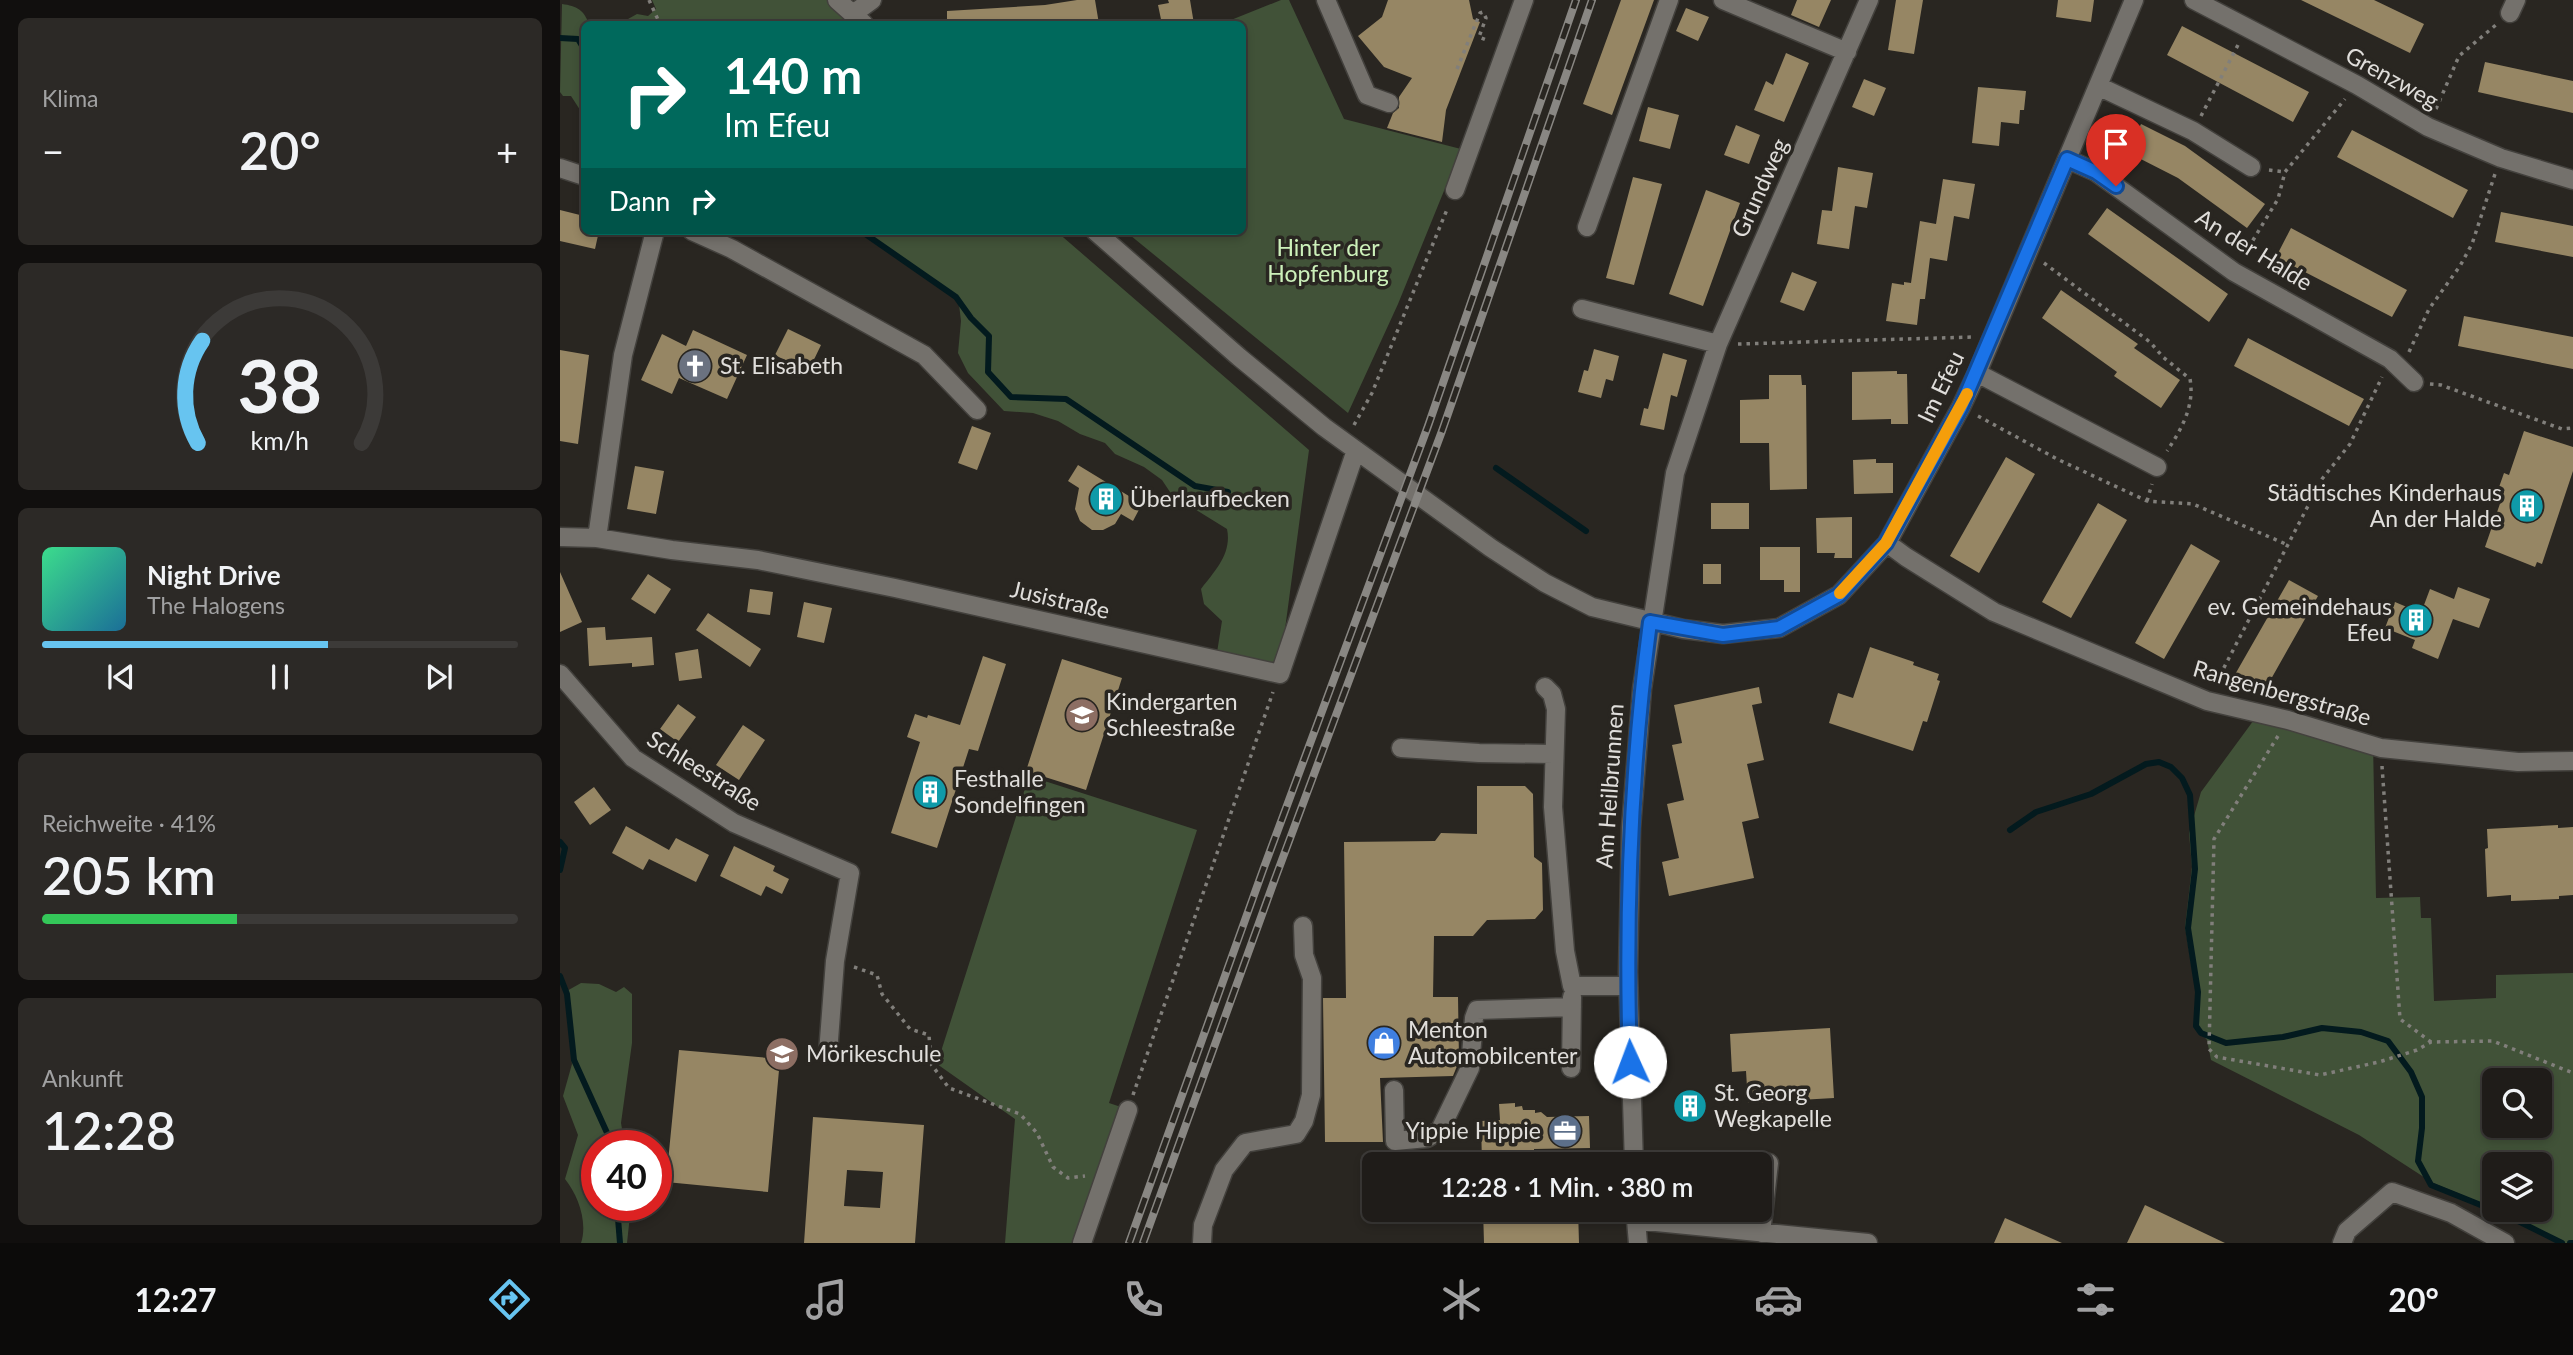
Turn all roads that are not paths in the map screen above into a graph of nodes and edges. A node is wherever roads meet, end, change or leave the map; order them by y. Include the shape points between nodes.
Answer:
1 (837, 0) edge
2 (872, 0) edge
3 (1326, 0) edge
4 (1524, 0) edge
5 (1670, 0) edge
6 (1723, 0) edge
7 (1870, 0) edge
8 (2134, 0) edge
9 (2194, 0) edge
10 (858, 20) edge
11 (1847, 52) junction
12 (2098, 86) junction
13 (1389, 103) dead end
14 (2067, 159) junction
15 (2250, 167) dead end
16 (560, 168) edge
17 (581, 175) edge
18 (2573, 180) edge
19 (1455, 190) road end
20 (1587, 227) dead end
21 (654, 235) edge
22 (700, 235) edge
23 (1100, 235) edge
24 (1582, 309) dead end
25 (1718, 345) junction
26 (2402, 371) road end
27 (1977, 373) junction
28 (976, 410) dead end
29 (1356, 450) junction
30 (2157, 467) road end
31 (560, 537) edge
32 (597, 538) junction
33 (1886, 543) junction
34 (1650, 622) junction
35 (560, 674) edge
36 (1545, 687) dead end
37 (1401, 748) dead end
38 (1553, 754) junction
39 (2573, 761) edge
40 (1303, 926) dead end
41 (1572, 986) junction
42 (1628, 986) junction
43 (1572, 1007) junction
44 (828, 1053) dead end
45 (1571, 1068) dead end
46 (1394, 1090) dead end
47 (1128, 1110) road end
48 (1634, 1152) edge
49 (1636, 1222) edge
50 (1685, 1222) edge
51 (1762, 1222) edge
52 (1761, 1233) junction
53 (1082, 1243) edge
54 (1202, 1243) edge
55 (1638, 1243) edge
56 (1868, 1243) edge
57 (2342, 1243) edge
58 (2505, 1243) edge

1 - 10 street
2 - 10 street
3 - 13 street via 1367,95
4 - 19 street
5 - 20 street
6 - 11 street
7 - 11 street, Grundweg
8 - 12 street, Im Efeu
9 - 18 street, Grenzweg via 2428,127 2501,158
11 - 25 street, Grundweg
12 - 14 street, Im Efeu
12 - 15 street via 2193,131
14 - 26 street, An der Halde via 2096,172 2234,272
14 - 27 street, Im Efeu
16 - 17 street
21 - 32 street via 623,355
22 - 28 street via 924,355
23 - 29 street via 1239,357
24 - 25 street
25 - 34 street, Grundweg via 1675,473
27 - 30 street
27 - 33 street, Im Efeu
29 - 32 street, Jusistraße via 1280,674 758,560
29 - 34 street via 1545,583 1592,607
31 - 32 street, Jusistraße
33 - 34 street, Im Efeu via 1839,595 1779,628 1723,635
33 - 39 street, Rangenbergstraße via 1994,612 2207,701 2381,748 2518,762
34 - 42 street, Am Heilbrunnen via 1631,828
35 - 44 street, Schleestraße via 633,758 734,823 850,873 835,961
36 - 38 street via 1556,709
37 - 38 street
38 - 41 street via 1553,807
40 - 54 street via 1304,955 1312,978 1311,1095 1304,1121 1296,1134 1245,1143 1224,1170 1203,1225
41 - 42 street
41 - 43 street
42 - 48 street, Am Heilbrunnen
43 - 45 street
43 - 46 street via 1477,1010 1470,1068 1440,1130 1427,1138 1395,1141
47 - 53 street
49 - 55 street
50 - 52 street
51 - 52 street
52 - 56 street
57 - 58 street via 2347,1231 2392,1192 2451,1213

